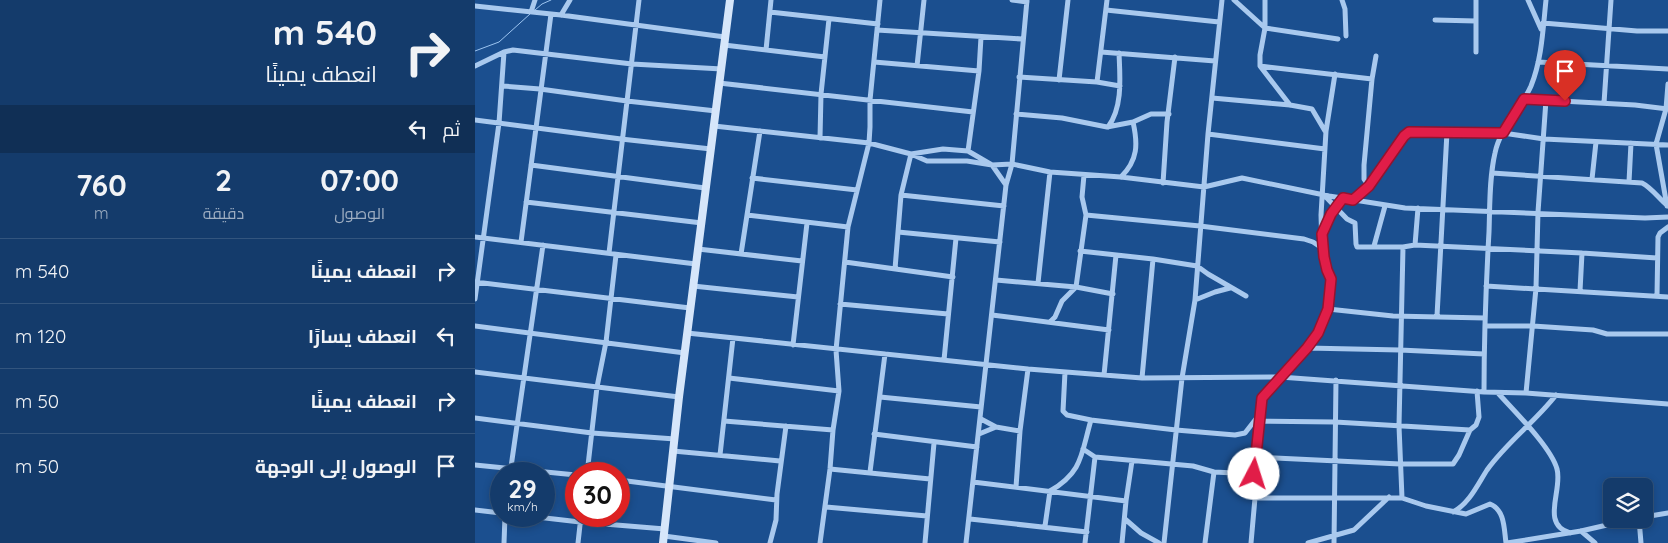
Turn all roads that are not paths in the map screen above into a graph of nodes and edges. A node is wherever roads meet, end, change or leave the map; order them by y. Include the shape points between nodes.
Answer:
1 (535, 0) edge
2 (570, 0) edge
3 (639, 0) edge
4 (730, 0) edge
5 (771, 0) edge
6 (880, 0) edge
7 (924, 0) edge
8 (1012, 0) edge
9 (1068, 0) edge
10 (1107, 0) edge
11 (1222, 0) edge
12 (1234, 0) edge
13 (1265, 0) edge
14 (1342, 0) edge
15 (1476, 0) edge
16 (1528, 0) edge
17 (1546, 0) edge
18 (1611, 0) edge
19 (1027, 1) edge
20 (475, 6) edge
21 (1106, 10) junction
22 (531, 12) junction
23 (770, 12) junction
24 (551, 14) junction
25 (561, 15) junction
26 (829, 19) junction
27 (1435, 20) dead end
28 (1476, 21) junction
29 (1219, 22) junction
30 (1543, 23) junction
31 (636, 26) junction
32 (878, 27) junction
33 (1265, 28) junction
34 (1609, 28) junction
35 (1542, 31) junction
36 (1668, 31) edge
37 (920, 33) junction
38 (1346, 36) dead end
39 (981, 37) junction
40 (1022, 39) junction
41 (1338, 39) dead end
42 (724, 41) junction
43 (766, 50) junction
44 (504, 52) junction
45 (1101, 52) junction
46 (1476, 52) dead end
47 (1119, 53) junction
48 (545, 54) junction
49 (1376, 56) dead end
50 (825, 57) junction
51 (1175, 57) junction
52 (1215, 61) junction
53 (874, 62) junction
54 (1538, 62) junction
55 (632, 64) junction
56 (1607, 65) junction
57 (475, 66) edge
58 (917, 66) junction
59 (1260, 66) junction
60 (1668, 68) edge
61 (722, 69) junction
62 (979, 71) junction
63 (1335, 74) junction
64 (1019, 77) junction
65 (1372, 79) junction
66 (1059, 80) junction
67 (1097, 82) junction
68 (719, 83) junction
69 (1668, 84) edge
70 (503, 86) junction
71 (1120, 86) junction
72 (540, 89) junction
73 (821, 94) junction
74 (1212, 98) junction
75 (1524, 99) junction
76 (870, 100) junction
77 (1546, 100) junction
78 (627, 101) junction
79 (1603, 103) junction
80 (1290, 105) junction
81 (1667, 109) edge
82 (716, 111) junction
83 (973, 112) junction
84 (1016, 114) junction
85 (1169, 114) junction
86 (475, 120) edge
87 (1133, 122) junction
88 (499, 123) junction
89 (714, 126) junction
90 (1107, 127) junction
91 (535, 128) junction
92 (1325, 131) junction
93 (760, 132) junction
94 (1447, 132) junction
95 (1503, 133) junction
96 (1208, 134) junction
97 (819, 138) junction
98 (621, 139) junction
99 (1544, 139) junction
100 (1596, 142) junction
101 (1631, 143) junction
102 (869, 144) junction
103 (1656, 144) junction
104 (1668, 145) edge
105 (711, 149) junction
106 (1325, 149) junction
107 (968, 151) junction
108 (911, 154) junction
109 (1012, 164) junction
110 (531, 165) junction
111 (992, 166) junction
112 (1051, 172) junction
113 (1492, 173) junction
114 (618, 175) junction
115 (1084, 175) junction
116 (1121, 177) junction
117 (1541, 177) junction
118 (752, 178) junction
119 (1592, 179) junction
120 (1629, 182) junction
121 (1163, 183) junction
122 (1006, 185) junction
123 (1369, 186) junction
124 (1204, 187) junction
125 (705, 188) junction
126 (857, 190) junction
127 (901, 195) junction
128 (1323, 195) junction
129 (1343, 198) junction
130 (1353, 200) junction
131 (526, 202) junction
132 (1004, 206) junction
133 (1385, 206) junction
134 (1668, 206) edge
135 (1336, 207) junction
136 (1418, 208) junction
137 (1444, 209) junction
138 (1490, 212) junction
139 (1538, 212) junction
140 (614, 214) junction
141 (747, 215) junction
142 (1086, 215) junction
143 (1668, 217) edge
144 (702, 223) junction
145 (807, 223) junction
146 (1200, 226) junction
147 (848, 227) junction
148 (1668, 227) edge
149 (898, 232) junction
150 (1322, 234) junction
151 (475, 237) edge
152 (484, 238) junction
153 (956, 238) junction
154 (521, 242) junction
155 (1001, 242) junction
156 (543, 245) junction
157 (1415, 245) junction
158 (1373, 246) junction
159 (1403, 247) junction
160 (1441, 247) junction
161 (1322, 248) junction
162 (699, 249) junction
163 (1488, 249) junction
164 (1537, 250) junction
165 (1081, 251) junction
166 (1582, 253) junction
167 (609, 254) junction
168 (741, 254) junction
169 (616, 255) junction
170 (1116, 255) junction
171 (1657, 258) junction
172 (1153, 259) junction
173 (802, 261) junction
174 (845, 262) junction
175 (696, 264) junction
176 (1197, 266) junction
177 (895, 268) junction
178 (953, 277) junction
179 (996, 280) junction
180 (476, 282) edge
181 (1038, 283) junction
182 (693, 286) junction
183 (1486, 286) junction
184 (1076, 287) junction
185 (1231, 288) junction
186 (1536, 288) junction
187 (536, 289) junction
188 (1580, 291) junction
189 (1113, 294) junction
190 (1246, 296) dead end
191 (1657, 296) junction
192 (1668, 297) edge
193 (798, 298) junction
194 (611, 299) junction
195 (475, 300) edge
196 (1195, 300) junction
197 (840, 304) junction
198 (690, 308) junction
199 (1328, 309) junction
200 (948, 314) junction
201 (992, 315) junction
202 (1401, 316) junction
203 (1437, 316) junction
204 (1485, 318) junction
205 (1050, 322) junction
206 (475, 326) edge
207 (1485, 326) junction
208 (1533, 326) junction
209 (1109, 330) junction
210 (530, 332) junction
211 (687, 333) junction
212 (1668, 334) edge
213 (733, 338) junction
214 (606, 342) junction
215 (793, 345) junction
216 (1307, 348) junction
217 (836, 350) junction
218 (1400, 350) junction
219 (685, 353) junction
220 (885, 354) junction
221 (1484, 354) junction
222 (944, 360) junction
223 (986, 363) junction
224 (1027, 369) junction
225 (475, 372) edge
226 (1065, 372) junction
227 (1104, 375) junction
228 (1280, 377) junction
229 (524, 378) junction
230 (729, 378) junction
231 (1142, 378) junction
232 (1182, 378) junction
233 (1336, 380) junction
234 (1401, 386) junction
235 (597, 388) junction
236 (839, 391) junction
237 (1477, 391) junction
238 (1485, 392) junction
239 (1498, 393) junction
240 (1526, 393) junction
241 (1556, 396) junction
242 (679, 397) junction
243 (880, 397) junction
244 (1668, 404) edge
245 (981, 407) junction
246 (1259, 415) junction
247 (475, 418) edge
248 (981, 419) junction
249 (1091, 420) junction
250 (724, 421) junction
251 (1259, 422) junction
252 (1335, 422) junction
253 (518, 424) junction
254 (786, 426) junction
255 (1399, 426) junction
256 (1527, 426) junction
257 (996, 427) junction
258 (833, 430) junction
259 (1176, 430) junction
260 (1469, 430) junction
261 (1020, 431) junction
262 (592, 433) junction
263 (874, 434) junction
264 (979, 434) junction
265 (675, 439) junction
266 (934, 442) junction
267 (977, 447) junction
268 (1083, 449) junction
269 (673, 451) junction
270 (720, 455) junction
271 (1256, 457) junction
272 (1095, 458) junction
273 (1335, 460) junction
274 (781, 461) junction
275 (1132, 461) junction
276 (512, 462) edge
277 (588, 462) edge
278 (1173, 464) junction
279 (1400, 464) junction
280 (475, 465) edge
281 (490, 468) edge
282 (830, 469) junction
283 (870, 472) junction
284 (1214, 472) junction
285 (1254, 474) junction
286 (930, 478) junction
287 (630, 482) edge
288 (973, 482) junction
289 (1016, 487) junction
290 (669, 488) junction
291 (1050, 491) junction
292 (1091, 496) junction
293 (1334, 497) junction
294 (1389, 497) junction
295 (1255, 498) junction
296 (1402, 498) junction
297 (776, 500) junction
298 (1126, 501) junction
299 (826, 507) junction
300 (475, 510) edge
301 (490, 512) edge
302 (1453, 512) junction
303 (1668, 513) edge
304 (927, 516) junction
305 (1653, 516) edge
306 (970, 519) junction
307 (1125, 520) junction
308 (1045, 526) junction
309 (1603, 526) edge
310 (505, 527) edge
311 (579, 527) edge
312 (620, 527) edge
313 (1640, 528) edge
314 (1087, 532) junction
315 (1581, 532) junction
316 (1570, 533) junction
317 (664, 536) edge
318 (1333, 537) junction
319 (504, 543) edge
320 (578, 543) edge
321 (710, 543) edge
322 (716, 543) edge
323 (770, 543) edge
324 (820, 543) edge
325 (925, 543) edge
326 (966, 543) edge
327 (1085, 543) edge
328 (1122, 543) edge
329 (1159, 543) edge
330 (1164, 543) edge
331 (1205, 543) edge
332 (1251, 543) edge
333 (1308, 543) edge
334 (1334, 543) edge
335 (1507, 543) edge
336 (1595, 543) edge
337 (1641, 543) edge

1 - 22 street
2 - 25 street
3 - 31 street
4 - 42 street
5 - 23 street
6 - 32 street
7 - 37 street
8 - 19 street
9 - 66 street
10 - 21 street
11 - 29 street
12 - 33 street
13 - 33 street
14 - 38 street
15 - 28 street
16 - 35 street
17 - 30 street
18 - 34 street
19 - 40 street
20 - 22 street
21 - 29 street
21 - 45 street
22 - 24 street
23 - 26 street
23 - 43 street
24 - 25 street
24 - 48 street
25 - 31 street
26 - 32 street
26 - 50 street
27 - 28 street
28 - 46 street
29 - 52 street
30 - 34 street
30 - 35 street
31 - 42 street
31 - 55 street
32 - 37 street
32 - 53 street
33 - 41 street
33 - 59 street
34 - 36 street
34 - 56 street
35 - 54 street
37 - 39 street
37 - 58 street
39 - 40 street
39 - 62 street
40 - 64 street
42 - 43 street
42 - 61 street
43 - 50 street
44 - 48 street
44 - 57 street
44 - 70 street
45 - 47 street
45 - 67 street
47 - 51 street
47 - 71 street
48 - 55 street
48 - 72 street
49 - 65 street
50 - 73 street
51 - 52 street
51 - 85 street
52 - 74 street
53 - 58 street
53 - 76 street
54 - 56 street
54 - 75 street
55 - 61 street
55 - 78 street
56 - 60 street
56 - 79 street
58 - 62 street
59 - 63 street
59 - 80 street
61 - 68 street
62 - 83 street
63 - 65 street
63 - 92 street
64 - 66 street
64 - 84 street
65 - 123 street via 1363,175
66 - 67 street
67 - 71 street
68 - 73 street
68 - 82 street
69 - 81 street
70 - 72 street
70 - 88 street
71 - 90 street via 1115,114
72 - 78 street
72 - 91 street
73 - 76 street
73 - 97 street
74 - 80 street
74 - 96 street
75 - 77 street
75 - 95 street
76 - 83 street
76 - 102 street
77 - 79 street
77 - 99 street
78 - 82 street
78 - 98 street
79 - 81 street
80 - 92 street via 1312,109
81 - 103 street
82 - 89 street
83 - 107 street
84 - 90 street via 1062,118
84 - 109 street
85 - 87 street via 1151,114
85 - 121 street
86 - 88 street
87 - 90 street
87 - 116 street via 1136,150 1130,169
88 - 91 street
88 - 152 street
89 - 93 street
89 - 105 street
91 - 98 street
91 - 110 street
92 - 106 street
93 - 97 street
93 - 118 street
94 - 95 street
94 - 123 street via 1409,132
94 - 137 street
95 - 99 street
95 - 113 street via 1495,151
96 - 106 street
96 - 124 street
97 - 102 street
98 - 105 street
98 - 114 street
99 - 100 street
99 - 117 street
100 - 101 street
100 - 119 street
101 - 103 street
101 - 120 street
102 - 108 street
102 - 126 street
103 - 104 street
103 - 134 street
105 - 125 street
106 - 128 street
107 - 108 street via 943,149
107 - 111 street
108 - 111 street via 927,161 967,161
108 - 127 street
109 - 111 street
109 - 112 street
109 - 122 street
110 - 114 street
110 - 131 street
111 - 122 street
112 - 115 street
112 - 181 street
113 - 117 street
113 - 138 street
114 - 125 street
114 - 140 street
115 - 116 street
115 - 142 street via 1082,197
116 - 121 street
117 - 119 street
117 - 139 street
118 - 126 street
118 - 141 street
119 - 120 street
120 - 134 street via 1647,185
121 - 124 street
122 - 132 street
123 - 130 street
124 - 128 street via 1242,178
124 - 146 street
125 - 144 street
126 - 147 street
127 - 132 street
127 - 149 street
128 - 129 street
128 - 135 street
128 - 150 street
129 - 130 street
129 - 135 street
130 - 133 street
131 - 140 street
131 - 154 street
132 - 155 street
133 - 136 street
133 - 158 street
135 - 150 street
135 - 158 street via 1355,223 1357,247
136 - 137 street
136 - 157 street
137 - 138 street
137 - 160 street
138 - 139 street
138 - 163 street
139 - 143 street
139 - 164 street
140 - 144 street
140 - 167 street
141 - 145 street
141 - 168 street
142 - 146 street
142 - 165 street
144 - 162 street
145 - 147 street
145 - 173 street
146 - 161 street via 1309,240
146 - 176 street
147 - 174 street
148 - 171 street via 1658,237
149 - 153 street
149 - 177 street
150 - 161 street
151 - 152 street
152 - 154 street
152 - 180 street
153 - 155 street
153 - 178 street
154 - 156 street
155 - 179 street
156 - 167 street
156 - 187 street
157 - 159 street
157 - 160 street
158 - 159 street
159 - 202 street
160 - 163 street
160 - 203 street
161 - 199 street via 1331,279
162 - 168 street
162 - 175 street
163 - 164 street
163 - 183 street
164 - 166 street
164 - 186 street
165 - 170 street
165 - 184 street
166 - 171 street
166 - 188 street
167 - 169 street
168 - 173 street
169 - 175 street
169 - 194 street
170 - 172 street
170 - 189 street
171 - 191 street
172 - 176 street
172 - 231 street
173 - 193 street
174 - 177 street
174 - 197 street
175 - 182 street
176 - 185 street
176 - 196 street
177 - 178 street
178 - 200 street
179 - 181 street
179 - 201 street
180 - 187 street
180 - 195 street
181 - 184 street
182 - 193 street
182 - 198 street
183 - 186 street
183 - 204 street
184 - 189 street
184 - 205 street via 1062,301
185 - 190 street
185 - 196 street
186 - 188 street
186 - 208 street
187 - 194 street
187 - 210 street
188 - 191 street
189 - 209 street
191 - 192 street
193 - 215 street
194 - 198 street
194 - 214 street
196 - 232 street
197 - 200 street
197 - 217 street
198 - 211 street
199 - 202 street
199 - 216 street via 1318,333
200 - 222 street
201 - 205 street
201 - 223 street
202 - 203 street
202 - 218 street
203 - 204 street
204 - 207 street
205 - 209 street
206 - 210 street
207 - 208 street
207 - 221 street
208 - 212 street via 1607,334
208 - 240 street
209 - 227 street
210 - 214 street
210 - 229 street
211 - 213 street
211 - 219 street
213 - 215 street
213 - 230 street
214 - 219 street
214 - 235 street
215 - 217 street
216 - 218 street
216 - 228 street
217 - 220 street
217 - 236 street
218 - 221 street
218 - 234 street
219 - 242 street
220 - 222 street
220 - 243 street
221 - 238 street
222 - 223 street
223 - 224 street
223 - 245 street
224 - 226 street
224 - 261 street
225 - 229 street
226 - 227 street
226 - 249 street via 1064,413
227 - 231 street
228 - 232 street
228 - 233 street
228 - 246 street via 1262,398
229 - 235 street
229 - 253 street
230 - 236 street
230 - 250 street
231 - 232 street
232 - 259 street
233 - 234 street
233 - 252 street
234 - 237 street
234 - 255 street
235 - 242 street
235 - 262 street
236 - 258 street
237 - 238 street
237 - 260 street via 1479,417
238 - 239 street
239 - 240 street
239 - 256 street
240 - 241 street
241 - 244 street
241 - 256 street
242 - 265 street
243 - 245 street
243 - 263 street
245 - 248 street
246 - 251 street
246 - 259 street via 1239,435
247 - 253 street
248 - 257 street
248 - 264 street
249 - 259 street
249 - 268 street
250 - 254 street
250 - 270 street
251 - 252 street
251 - 271 street
252 - 255 street
252 - 273 street
253 - 262 street
253 - 276 street
254 - 258 street
254 - 274 street
255 - 260 street
255 - 279 street
256 - 302 street via 1488,469 1462,506
256 - 316 street via 1556,466 1555,519 1563,531
257 - 261 street
257 - 264 street
258 - 282 street
259 - 278 street
260 - 279 street via 1453,464
261 - 289 street
262 - 265 street
262 - 277 street
263 - 266 street
263 - 283 street
264 - 267 street
265 - 269 street
266 - 267 street
266 - 286 street
267 - 288 street
268 - 272 street
268 - 291 street via 1075,470 1063,484
269 - 270 street
269 - 290 street
270 - 274 street
271 - 273 street
271 - 285 street
272 - 275 street
272 - 292 street
273 - 279 street
273 - 293 street
274 - 297 street
275 - 278 street
275 - 298 street
278 - 284 street via 1199,466
278 - 330 street
279 - 296 street
280 - 281 street
282 - 283 street
282 - 299 street
283 - 286 street
284 - 285 street
284 - 331 street
285 - 295 street
286 - 304 street
287 - 290 street
288 - 289 street
288 - 306 street
289 - 291 street
290 - 297 street
290 - 317 street
291 - 292 street
291 - 308 street
292 - 298 street
292 - 314 street
293 - 294 street
293 - 295 street
293 - 318 street
294 - 296 street
294 - 318 street via 1354,530
295 - 332 street
296 - 302 street
297 - 323 street via 777,520
298 - 307 street
299 - 304 street
299 - 324 street
300 - 301 street
302 - 335 street via 1470,514 1488,504 1493,505 1501,515
303 - 305 street
304 - 325 street
306 - 308 street
306 - 326 street
307 - 328 street
307 - 329 street
308 - 314 street
309 - 315 street
310 - 319 street
311 - 320 street
312 - 317 street
313 - 337 street
314 - 327 street
315 - 316 street
315 - 336 street
316 - 335 street
317 - 321 street
318 - 333 street
318 - 334 street
321 - 322 street

